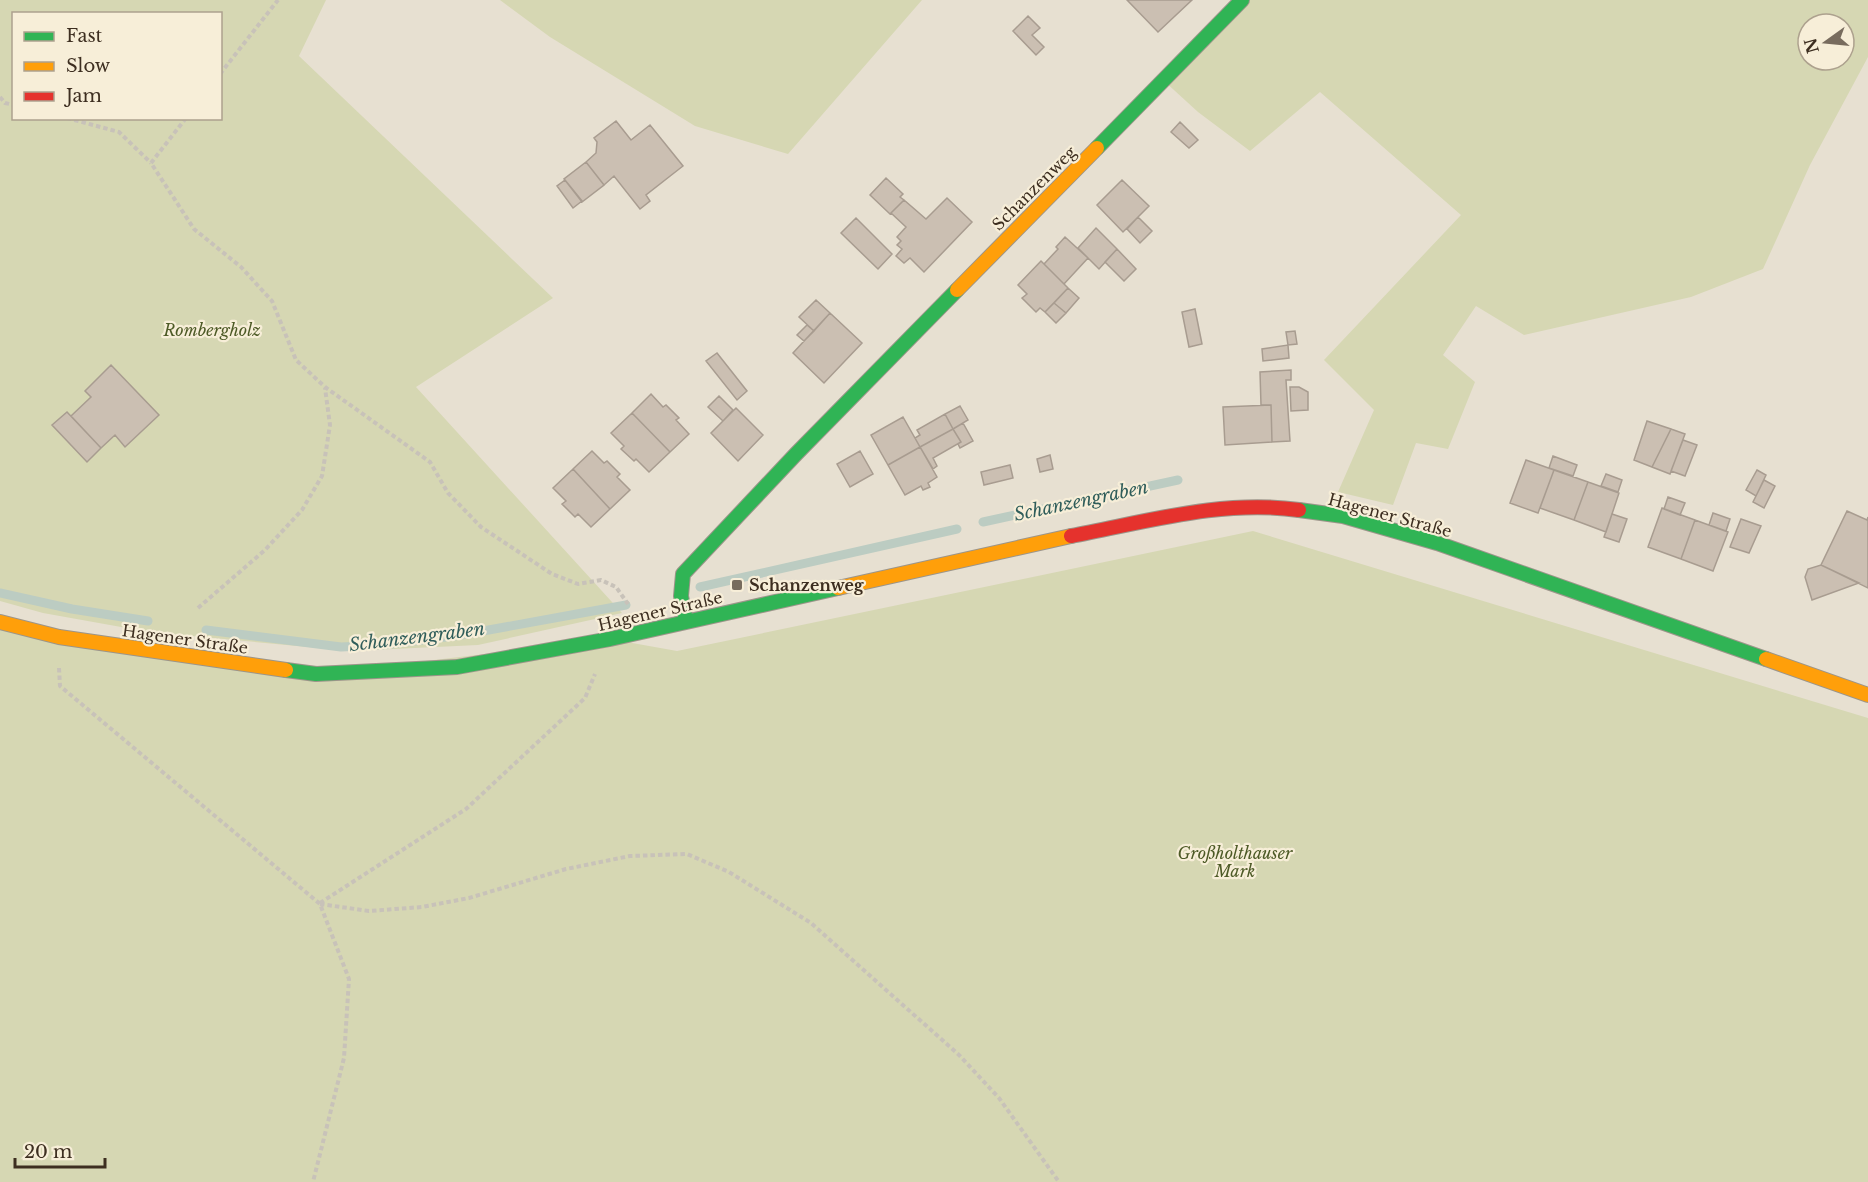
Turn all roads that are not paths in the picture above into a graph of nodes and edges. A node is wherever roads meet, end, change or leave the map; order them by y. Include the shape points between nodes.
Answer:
1 (1242, 0) edge
2 (686, 621) junction
3 (0, 622) edge
4 (1868, 694) edge

1 - 2 main road, Schanzenweg via 683,574 681,596
2 - 3 main road, Hagener Straße via 458,667 316,674 59,637
2 - 4 main road, Hagener Straße via 1150,520 1244,506 1287,508 1342,516 1437,543

